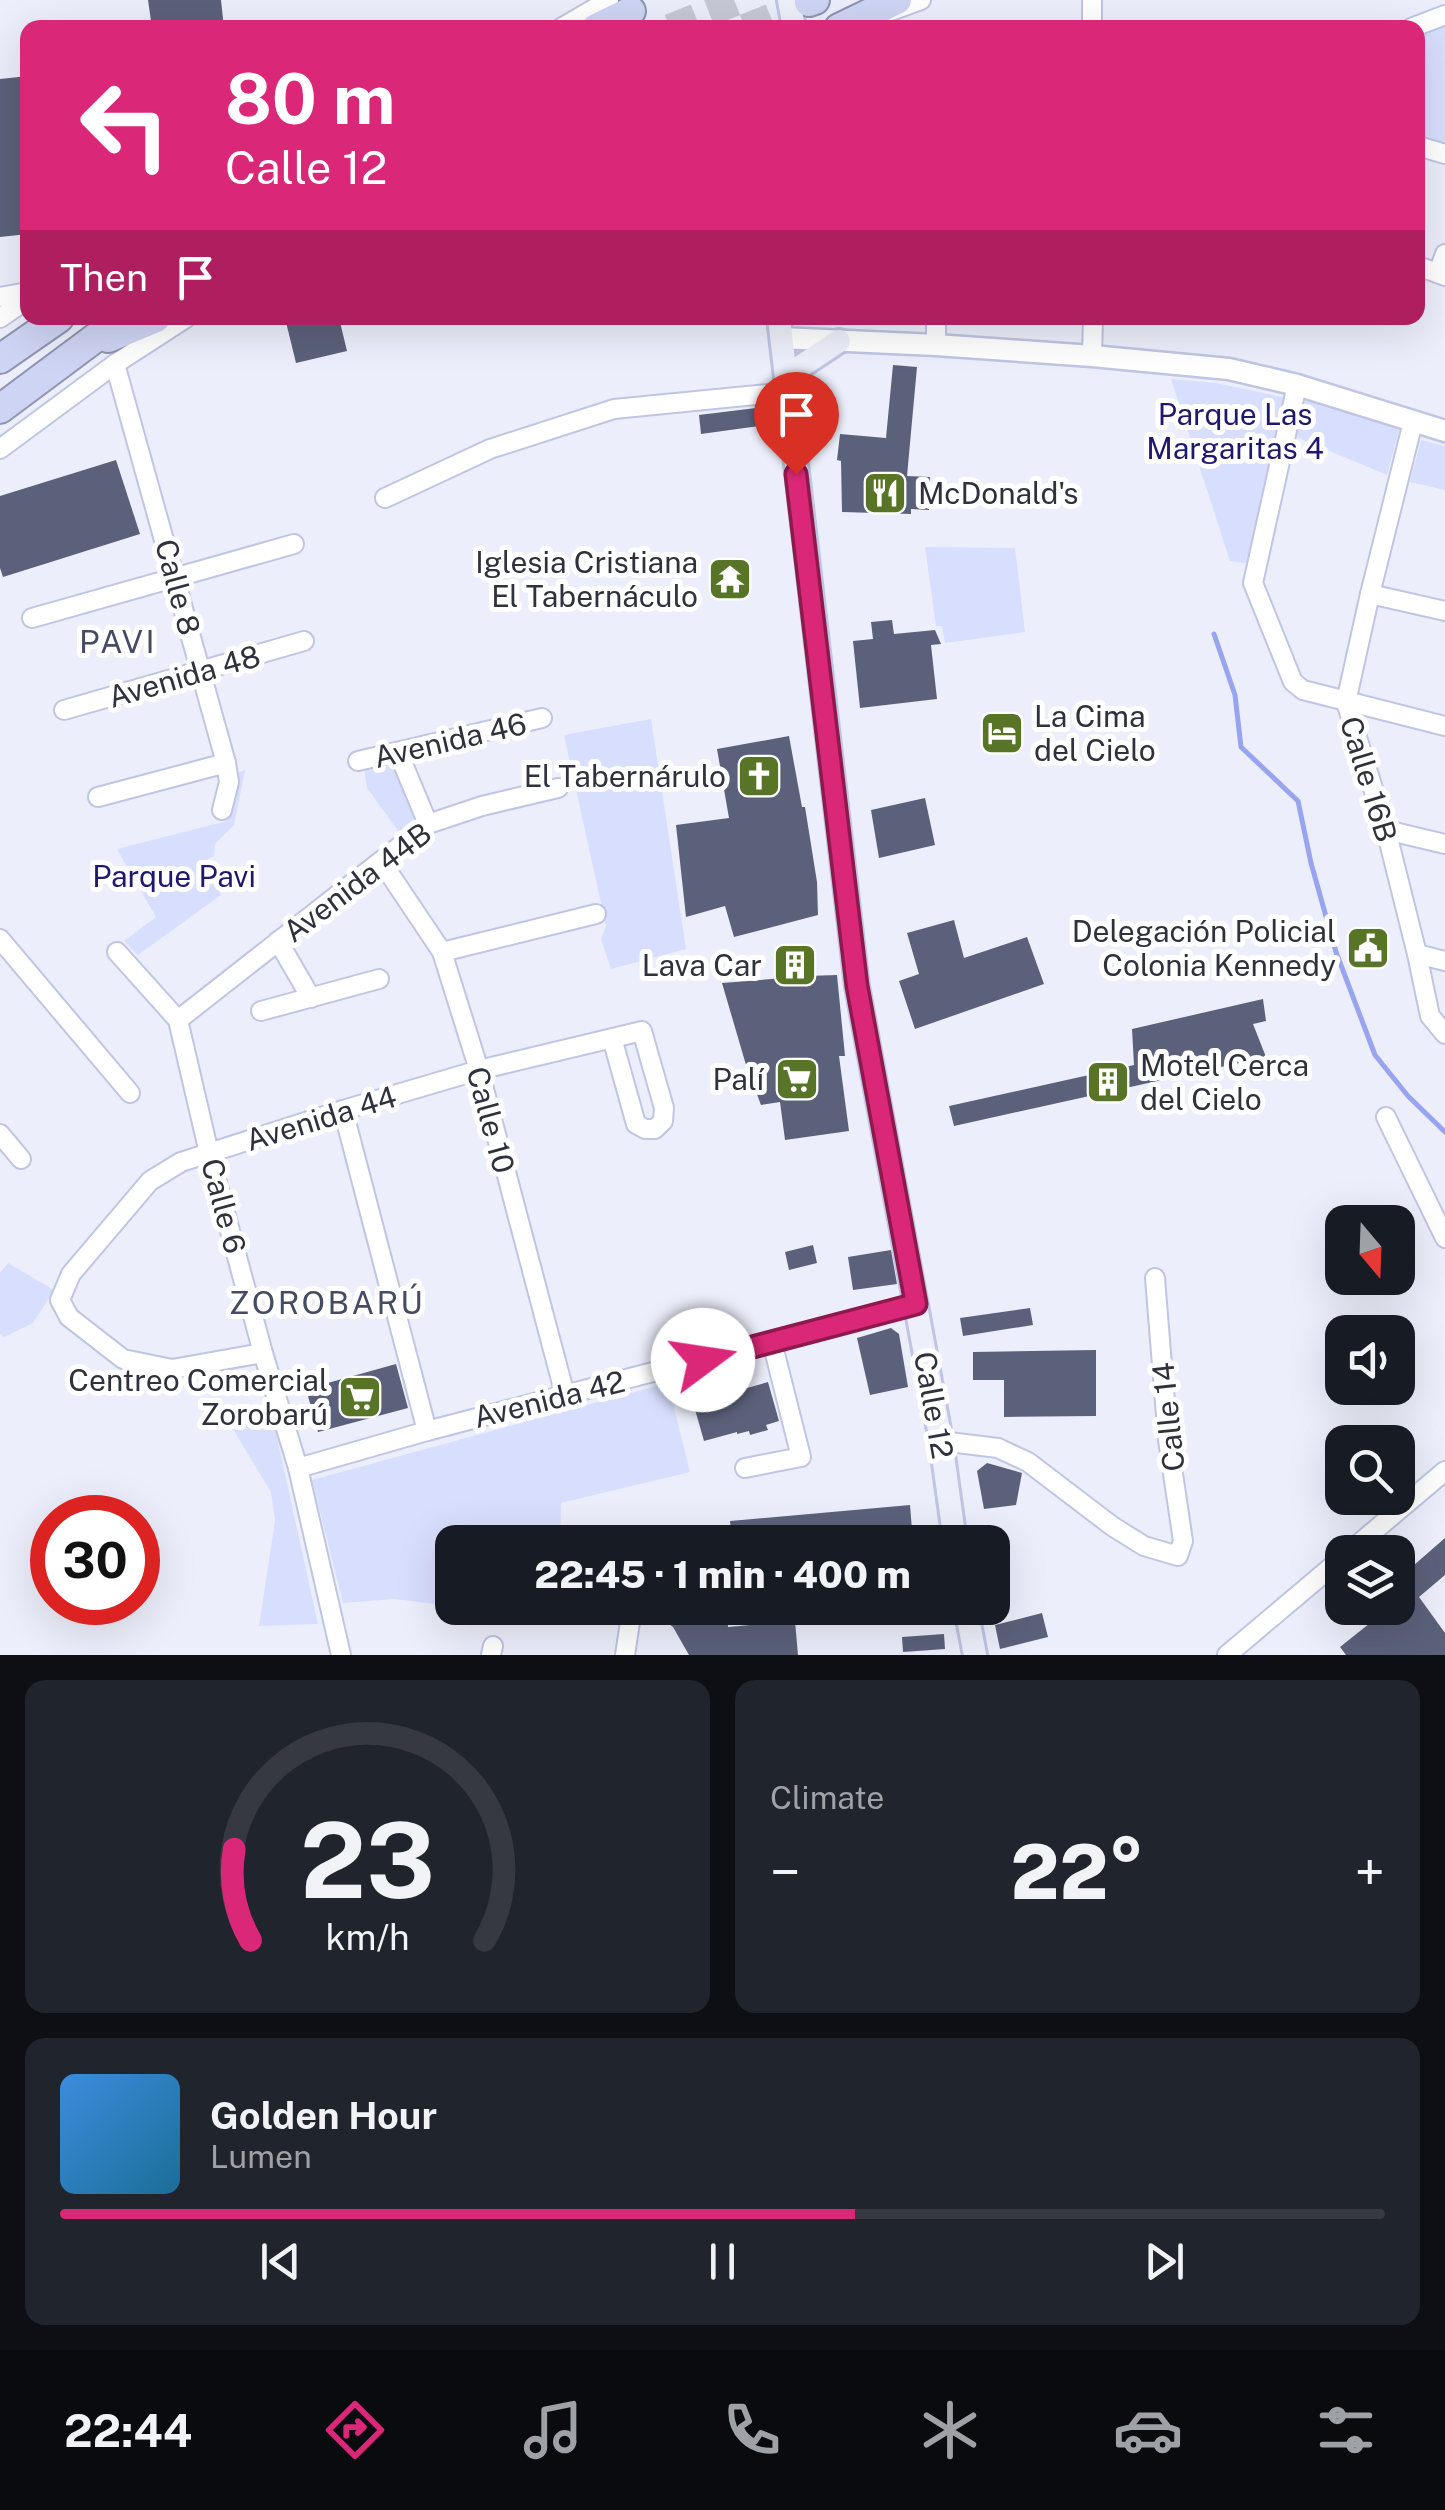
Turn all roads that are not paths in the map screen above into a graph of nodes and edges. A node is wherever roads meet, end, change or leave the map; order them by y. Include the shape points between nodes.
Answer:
1 (897, 0) edge
2 (921, 0) edge
3 (626, 10) edge
4 (589, 20) edge
5 (856, 20) edge
6 (873, 20) edge
7 (1445, 254) edge
8 (1441, 274) edge
9 (20, 302) edge
10 (0, 318) edge
11 (49, 325) edge
12 (112, 325) edge
13 (139, 325) edge
14 (175, 325) edge
15 (936, 325) edge
16 (1093, 325) edge
17 (780, 328) edge
18 (839, 341) junction
19 (936, 345) junction
20 (74, 352) junction
21 (1092, 356) junction
22 (0, 360) edge
23 (115, 364) junction
24 (1296, 385) junction
25 (787, 395) junction
26 (0, 409) edge
27 (1413, 422) junction
28 (1445, 431) edge
29 (0, 449) edge
30 (385, 498) dead end
31 (294, 544) dead end
32 (176, 578) junction
33 (1370, 594) junction
34 (1445, 611) edge
35 (32, 618) dead end
36 (304, 641) dead end
37 (201, 672) junction
38 (1346, 702) junction
39 (64, 710) dead end
40 (542, 718) dead end
41 (1445, 726) edge
42 (398, 752) junction
43 (358, 761) dead end
44 (226, 763) junction
45 (558, 788) dead end
46 (98, 797) dead end
47 (222, 810) dead end
48 (428, 824) junction
49 (1386, 830) junction
50 (1445, 844) edge
51 (381, 861) junction
52 (596, 914) dead end
53 (0, 939) edge
54 (278, 941) junction
55 (117, 952) dead end
56 (442, 952) junction
57 (1418, 954) junction
58 (1445, 961) edge
59 (379, 979) dead end
60 (311, 998) junction
61 (260, 1011) dead end
62 (178, 1020) junction
63 (1438, 1026) edge
64 (612, 1038) junction
65 (478, 1070) junction
66 (130, 1093) dead end
67 (343, 1110) junction
68 (1386, 1118) dead end
69 (0, 1134) edge
70 (209, 1152) junction
71 (21, 1158) dead end
72 (1445, 1238) edge
73 (1155, 1278) dead end
74 (916, 1304) junction
75 (772, 1342) junction
76 (263, 1353) junction
77 (565, 1394) junction
78 (426, 1431) junction
79 (941, 1441) junction
80 (298, 1468) junction
81 (745, 1468) dead end
82 (1445, 1471) edge
83 (953, 1525) edge
84 (1368, 1535) edge
85 (1325, 1572) edge
86 (630, 1625) edge
87 (969, 1625) edge
88 (340, 1655) edge
89 (625, 1655) edge
90 (975, 1655) edge
91 (1228, 1655) edge

1 - 5 highway
2 - 6 street
3 - 4 street
7 - 8 street
9 - 10 street
11 - 22 highway
12 - 20 highway
13 - 20 highway
14 - 23 street
15 - 19 street
16 - 21 street
17 - 18 street
17 - 25 main road, Calle 12
18 - 19 street
18 - 25 main road via 800,367
19 - 21 street
20 - 26 highway
21 - 24 street via 1229,370
23 - 29 street
23 - 32 street, Calle 8
24 - 27 street
24 - 38 street via 1253,583 1292,682
25 - 30 street via 614,409 490,449
25 - 74 main road, Calle 12 via 857,986
27 - 28 street
27 - 33 street, Calle 16B
31 - 32 street
32 - 35 street
32 - 37 street, Calle 8
33 - 34 street
33 - 38 street, Calle 16B
36 - 37 street, Avenida 48
37 - 39 street, Avenida 48
37 - 44 street, Calle 8
38 - 41 street
38 - 49 street, Calle 16B
40 - 42 street, Avenida 46
42 - 43 street, Avenida 46
42 - 48 street
44 - 46 street
44 - 47 street, Calle 8
45 - 48 street, Avenida 44B
48 - 51 street, Avenida 44B
49 - 50 street
49 - 57 street, Calle 16B
51 - 54 street, Avenida 44B
51 - 56 street, Calle 10
52 - 56 street
53 - 66 street
54 - 60 street
54 - 62 street, Avenida 44B
55 - 62 street, Calle 6
56 - 65 street, Calle 10
57 - 58 street
57 - 63 street, Calle 16B
59 - 60 street
60 - 61 street
62 - 70 street, Calle 6
64 - 64 street, Avenida 44 via 636,1124 655,1129 664,1108 642,1031
64 - 65 street, Avenida 44
65 - 67 street, Avenida 44
65 - 77 street, Calle 10
67 - 70 street, Avenida 44
67 - 78 street
68 - 72 street
69 - 71 street
70 - 76 street, Calle 6
70 - 76 street, Avenida 44 via 150,1181 71,1274 60,1300 69,1317 123,1359 172,1369
73 - 79 street, Calle 14 via 1183,1541 1178,1556 1112,1526 1028,1462 998,1448
74 - 75 street, Avenida 42
74 - 79 main road, Calle 12
75 - 77 street, Avenida 42
75 - 81 street via 801,1457
76 - 80 street, Calle 6
77 - 78 street, Avenida 42
78 - 80 street, Avenida 42
79 - 83 main road, Calle 12
80 - 88 street, Calle 6
82 - 84 street
85 - 91 street
86 - 89 street
87 - 90 main road

